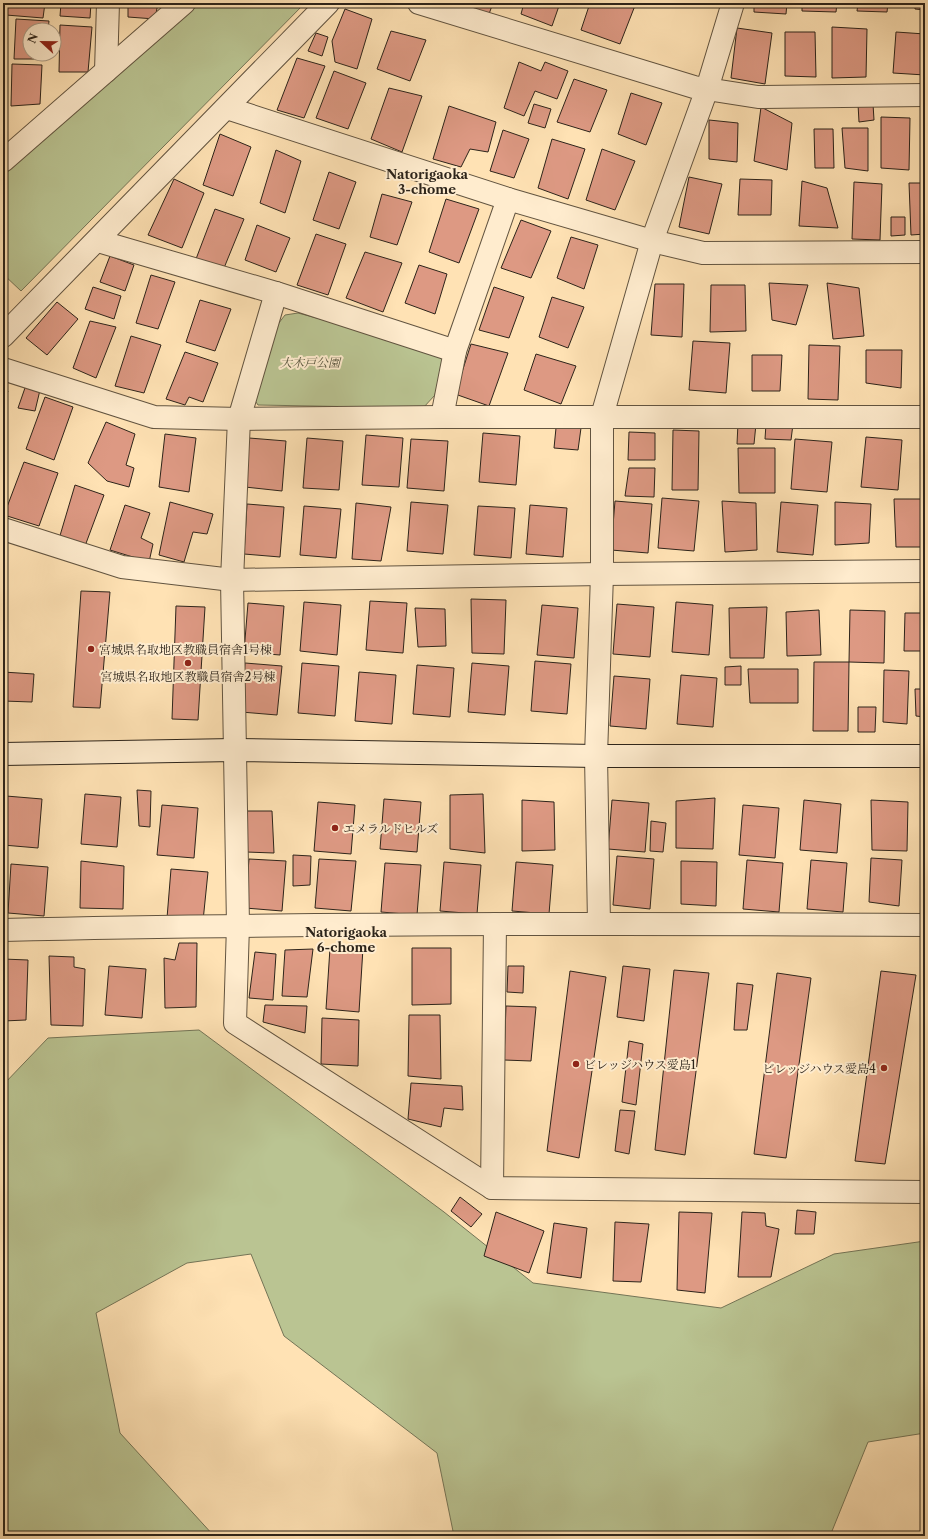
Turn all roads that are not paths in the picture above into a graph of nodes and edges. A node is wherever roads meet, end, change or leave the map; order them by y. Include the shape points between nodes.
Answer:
1 (108, 3) edge
2 (184, 3) edge
3 (328, 3) edge
4 (419, 3) edge
5 (733, 3) edge
6 (106, 71) junction
7 (707, 89) junction
8 (925, 95) edge
9 (227, 108) junction
10 (3, 161) edge
11 (508, 199) junction
12 (98, 241) junction
13 (652, 241) junction
14 (925, 252) edge
15 (276, 293) junction
16 (3, 336) edge
17 (455, 351) junction
18 (3, 369) edge
19 (602, 416) junction
20 (442, 417) junction
21 (925, 417) edge
22 (239, 419) junction
23 (3, 529) edge
24 (925, 571) edge
25 (602, 574) junction
26 (232, 580) junction
27 (234, 750) junction
28 (3, 754) edge
29 (596, 756) junction
30 (925, 756) edge
31 (599, 923) junction
32 (495, 924) junction
33 (238, 925) junction
34 (925, 925) edge
35 (3, 930) edge
36 (492, 1188) junction
37 (925, 1192) edge

1 - 6 street
2 - 6 street
3 - 9 street
4 - 7 street
5 - 7 street
6 - 10 street
7 - 8 street via 758,97
7 - 13 street
9 - 11 street
9 - 12 street
11 - 13 street
11 - 17 street
12 - 15 street
12 - 16 street
13 - 14 street via 703,253
13 - 19 street
15 - 17 street
15 - 22 street
17 - 20 street
18 - 22 street via 154,417
19 - 20 street
19 - 21 street
19 - 25 street
20 - 22 street
22 - 26 street
23 - 26 street via 122,567
24 - 25 street
25 - 26 street
25 - 29 street
26 - 27 street
27 - 28 street
27 - 29 street
27 - 33 street
29 - 30 street
29 - 31 street
31 - 32 street
31 - 34 street
32 - 33 street
32 - 36 street
33 - 35 street
33 - 36 street via 236,1023
36 - 37 street

